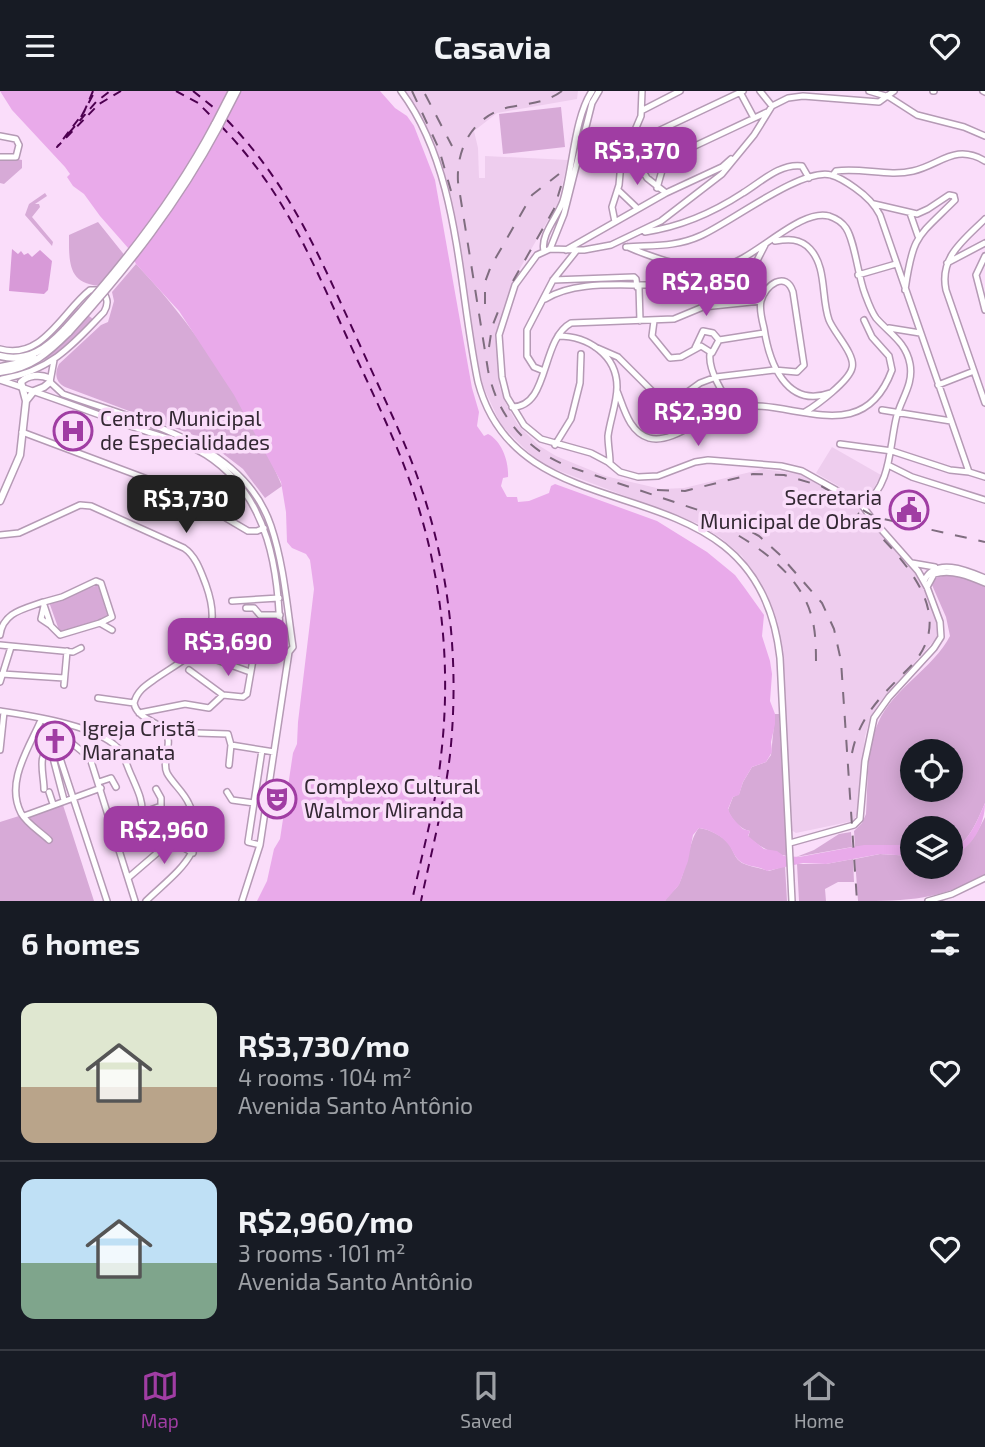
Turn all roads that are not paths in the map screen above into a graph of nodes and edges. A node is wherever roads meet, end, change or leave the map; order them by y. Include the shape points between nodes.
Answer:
1 (235, 91) edge
2 (401, 91) edge
3 (592, 91) edge
4 (599, 91) edge
5 (642, 91) edge
6 (680, 91) edge
7 (760, 91) edge
8 (869, 91) edge
9 (894, 91) edge
10 (742, 92) edge
11 (889, 97) junction
12 (772, 106) junction
13 (643, 110) junction
14 (767, 111) junction
15 (754, 118) junction
16 (985, 136) edge
17 (0, 137) edge
18 (633, 137) junction
19 (579, 142) junction
20 (633, 146) dead end
21 (736, 155) junction
22 (0, 157) edge
23 (635, 158) dead end
24 (665, 160) junction
25 (985, 161) edge
26 (833, 175) junction
27 (808, 178) junction
28 (657, 188) junction
29 (618, 190) junction
30 (666, 193) junction
31 (874, 204) junction
32 (638, 209) junction
33 (909, 212) junction
34 (985, 219) edge
35 (614, 222) junction
36 (642, 232) junction
37 (918, 236) junction
38 (619, 243) junction
39 (768, 243) junction
40 (985, 243) edge
41 (626, 247) junction
42 (547, 250) junction
43 (566, 250) junction
44 (577, 250) junction
45 (985, 256) edge
46 (946, 263) junction
47 (896, 264) junction
48 (721, 267) junction
49 (858, 275) junction
50 (553, 281) junction
51 (638, 287) junction
52 (905, 290) junction
53 (545, 299) junction
54 (761, 301) junction
55 (703, 307) junction
56 (985, 310) edge
57 (864, 320) dead end
58 (640, 321) junction
59 (654, 321) junction
60 (883, 325) junction
61 (67, 330) junction
62 (764, 333) junction
63 (920, 333) junction
64 (558, 335) junction
65 (719, 340) junction
66 (51, 343) junction
67 (696, 345) junction
68 (596, 347) junction
69 (0, 349) edge
70 (710, 353) junction
71 (580, 354) dead end
72 (0, 356) edge
73 (54, 361) junction
74 (0, 370) edge
75 (774, 370) junction
76 (544, 371) junction
77 (974, 371) junction
78 (716, 377) junction
79 (0, 380) edge
80 (49, 380) junction
81 (978, 382) junction
82 (985, 384) edge
83 (939, 385) junction
84 (22, 387) junction
85 (34, 391) junction
86 (617, 391) junction
87 (830, 393) junction
88 (26, 401) junction
89 (985, 403) edge
90 (512, 407) junction
91 (733, 407) junction
92 (882, 409) dead end
93 (898, 412) junction
94 (803, 413) junction
95 (951, 421) junction
96 (138, 425) junction
97 (22, 432) junction
98 (555, 445) junction
99 (841, 445) dead end
100 (197, 447) junction
101 (892, 451) junction
102 (610, 463) junction
103 (888, 465) junction
104 (969, 472) junction
105 (985, 477) edge
106 (985, 500) edge
107 (0, 501) edge
108 (863, 506) junction
109 (264, 528) junction
110 (0, 535) edge
111 (275, 558) junction
112 (914, 566) junction
113 (942, 567) junction
114 (929, 571) junction
115 (937, 573) junction
116 (924, 581) junction
117 (985, 581) edge
118 (927, 587) junction
119 (279, 598) junction
120 (232, 601) dead end
121 (43, 604) junction
122 (246, 608) dead end
123 (280, 615) junction
124 (100, 623) junction
125 (112, 630) dead end
126 (0, 635) edge
127 (292, 644) junction
128 (0, 645) edge
129 (280, 646) junction
130 (10, 647) junction
131 (81, 648) dead end
132 (67, 651) junction
133 (289, 652) junction
134 (214, 659) dead end
135 (189, 670) dead end
136 (250, 671) junction
137 (2, 674) junction
138 (0, 682) edge
139 (223, 695) junction
140 (99, 698) dead end
141 (134, 703) junction
142 (2, 712) edge
143 (139, 713) junction
144 (43, 720) junction
145 (197, 733) dead end
146 (67, 737) junction
147 (231, 745) junction
148 (47, 749) junction
149 (0, 750) edge
150 (262, 750) junction
151 (58, 752) dead end
152 (274, 752) junction
153 (229, 765) dead end
154 (100, 785) junction
155 (116, 787) dead end
156 (156, 789) dead end
157 (228, 792) dead end
158 (74, 797) junction
159 (64, 800) junction
160 (254, 803) junction
161 (53, 804) junction
162 (161, 806) junction
163 (142, 813) junction
164 (23, 816) junction
165 (111, 822) junction
166 (149, 834) dead end
167 (49, 840) dead end
168 (790, 843) junction
169 (260, 845) junction
170 (192, 853) junction
171 (128, 878) junction
172 (985, 878) edge
173 (107, 901) edge
174 (135, 901) edge
175 (146, 901) edge
176 (242, 901) edge
177 (792, 901) edge
178 (929, 901) edge

1 - 61 main road, bridge via 169,210 115,281
2 - 168 street via 422,127 444,184 474,362 490,415 539,467 686,523 720,542 739,558 766,598 777,639
3 - 19 street via 586,100
4 - 19 street
5 - 13 street
6 - 13 street
7 - 12 street
8 - 11 street
9 - 11 street
10 - 15 street
10 - 24 street via 656,132
11 - 12 street via 875,103 794,96
11 - 16 street via 918,115
12 - 14 street
13 - 18 street
14 - 15 street
14 - 21 street
15 - 24 street
17 - 22 street via 16,139 19,145 16,157
18 - 20 street
18 - 29 street via 621,163
19 - 42 street via 564,214
19 - 42 street via 562,202 544,238
21 - 30 street via 722,167
21 - 36 street via 717,179
23 - 28 street
24 - 28 street
25 - 26 street via 959,155 912,172 850,170
26 - 27 street
26 - 31 street
27 - 36 street via 802,166 785,168 699,216
27 - 41 street via 699,237 663,246
28 - 30 street
29 - 32 street
29 - 35 street via 612,207
30 - 32 street
31 - 33 street
31 - 47 street
32 - 35 street
33 - 37 street
33 - 37 street via 917,214 949,195 956,197
34 - 46 street
35 - 43 street
36 - 38 street
37 - 52 street
38 - 41 street
38 - 44 street
39 - 48 street
39 - 49 street via 811,216 833,218 846,228
39 - 55 street via 744,286
39 - 87 street via 797,241 816,259 831,324 853,366
40 - 46 street
41 - 48 street via 676,263
42 - 43 street
42 - 90 street via 533,259 518,279 500,330 502,377
43 - 44 street
44 - 50 street
45 - 56 street via 976,275
46 - 77 street via 946,290
47 - 49 street
47 - 52 street
48 - 51 street via 714,278
49 - 60 street via 872,311
50 - 51 street via 633,277
50 - 53 street
51 - 53 street via 581,286
51 - 58 street
52 - 63 street
53 - 76 street via 525,341 528,360
54 - 55 street
54 - 62 street
54 - 75 street via 773,283 786,281 792,287 804,365 795,373
55 - 59 street via 679,318
57 - 94 street via 892,362 891,374 880,392 848,416
58 - 59 street
58 - 64 street via 575,322
59 - 67 street via 652,337 670,358 681,357
60 - 63 street
60 - 93 street via 902,344 910,361 909,386
61 - 66 main road
61 - 74 main road via 40,359 13,371
62 - 65 street
62 - 75 street
63 - 83 street
64 - 68 street via 581,338
64 - 76 street
65 - 67 street via 706,331
65 - 70 street
66 - 72 main road via 26,357
66 - 74 main road via 24,362
67 - 70 street
68 - 78 street via 618,358 665,399 677,398
68 - 86 street via 612,365
69 - 73 street via 18,352 31,348 87,292 101,291 107,299 106,310
70 - 78 street
71 - 98 street via 580,383 571,419
73 - 79 street
73 - 80 street
75 - 78 street
75 - 87 street via 786,385 802,393
76 - 90 street via 533,399
77 - 81 street
77 - 83 street
78 - 91 street
79 - 84 street
80 - 84 main road via 38,375 23,380
80 - 85 main road
80 - 96 street via 63,394
81 - 82 street
81 - 89 street
83 - 95 street
84 - 85 street
84 - 88 main road
85 - 88 main road
85 - 96 street
86 - 91 street via 634,429 654,439 671,437
86 - 102 street via 608,436
87 - 94 street
88 - 97 main road
90 - 98 street via 527,429
91 - 94 street
92 - 93 street
93 - 95 street
93 - 101 street
95 - 104 street
96 - 100 street
97 - 107 main road via 18,460
97 - 109 street via 182,492 248,531
98 - 102 street
99 - 101 street
100 - 109 street via 239,483
100 - 111 street via 225,463 251,489 269,521
101 - 103 street
101 - 104 street
102 - 108 street via 624,474 643,477 708,460 781,466 810,474
103 - 106 street
103 - 108 street via 877,492
104 - 105 street
108 - 112 street
109 - 111 street
110 - 141 street via 19,533 85,505 191,554 211,604 212,625 200,648 146,685
111 - 119 street
111 - 127 street via 285,589
112 - 113 street
112 - 114 street
112 - 116 street
113 - 114 street
113 - 117 street via 966,571
114 - 115 street
114 - 116 street
115 - 117 street
115 - 118 street
116 - 118 street
118 - 168 street via 941,637 874,718 860,819 854,825
119 - 120 street
119 - 123 street
121 - 124 street via 41,619 62,635
121 - 124 street via 99,581 112,615
121 - 126 street via 8,616
122 - 123 street via 262,615
123 - 129 street
124 - 125 street
127 - 129 street via 286,640
127 - 133 street
128 - 130 street
129 - 133 street
129 - 136 street via 256,652
130 - 132 street
130 - 137 street
131 - 132 street
132 - 137 street via 64,682
133 - 152 street
134 - 136 street
135 - 139 street
136 - 139 street via 245,696
137 - 138 street
139 - 143 street via 209,708 185,704
140 - 141 street
141 - 143 street
142 - 144 street
142 - 149 street
143 - 170 street via 167,736 166,771 194,815 197,835
144 - 146 street
144 - 163 street via 77,727 116,747 135,785
144 - 164 street via 15,781
145 - 147 street via 229,735
146 - 148 street
146 - 154 street via 90,758
147 - 150 street
147 - 153 street
148 - 159 street
148 - 161 street via 42,758 46,791
150 - 152 street
150 - 160 street
151 - 158 street
152 - 169 street
154 - 155 street via 111,778
154 - 158 street
154 - 165 street
156 - 162 street
157 - 160 street via 232,800
158 - 159 street
158 - 173 street
159 - 161 street
160 - 169 street via 248,842
161 - 164 street
162 - 163 street
162 - 166 street
163 - 165 street via 138,820
164 - 167 street
165 - 171 street
168 - 177 street
169 - 176 street
170 - 171 street via 168,839
170 - 175 street
171 - 174 street
172 - 178 street

